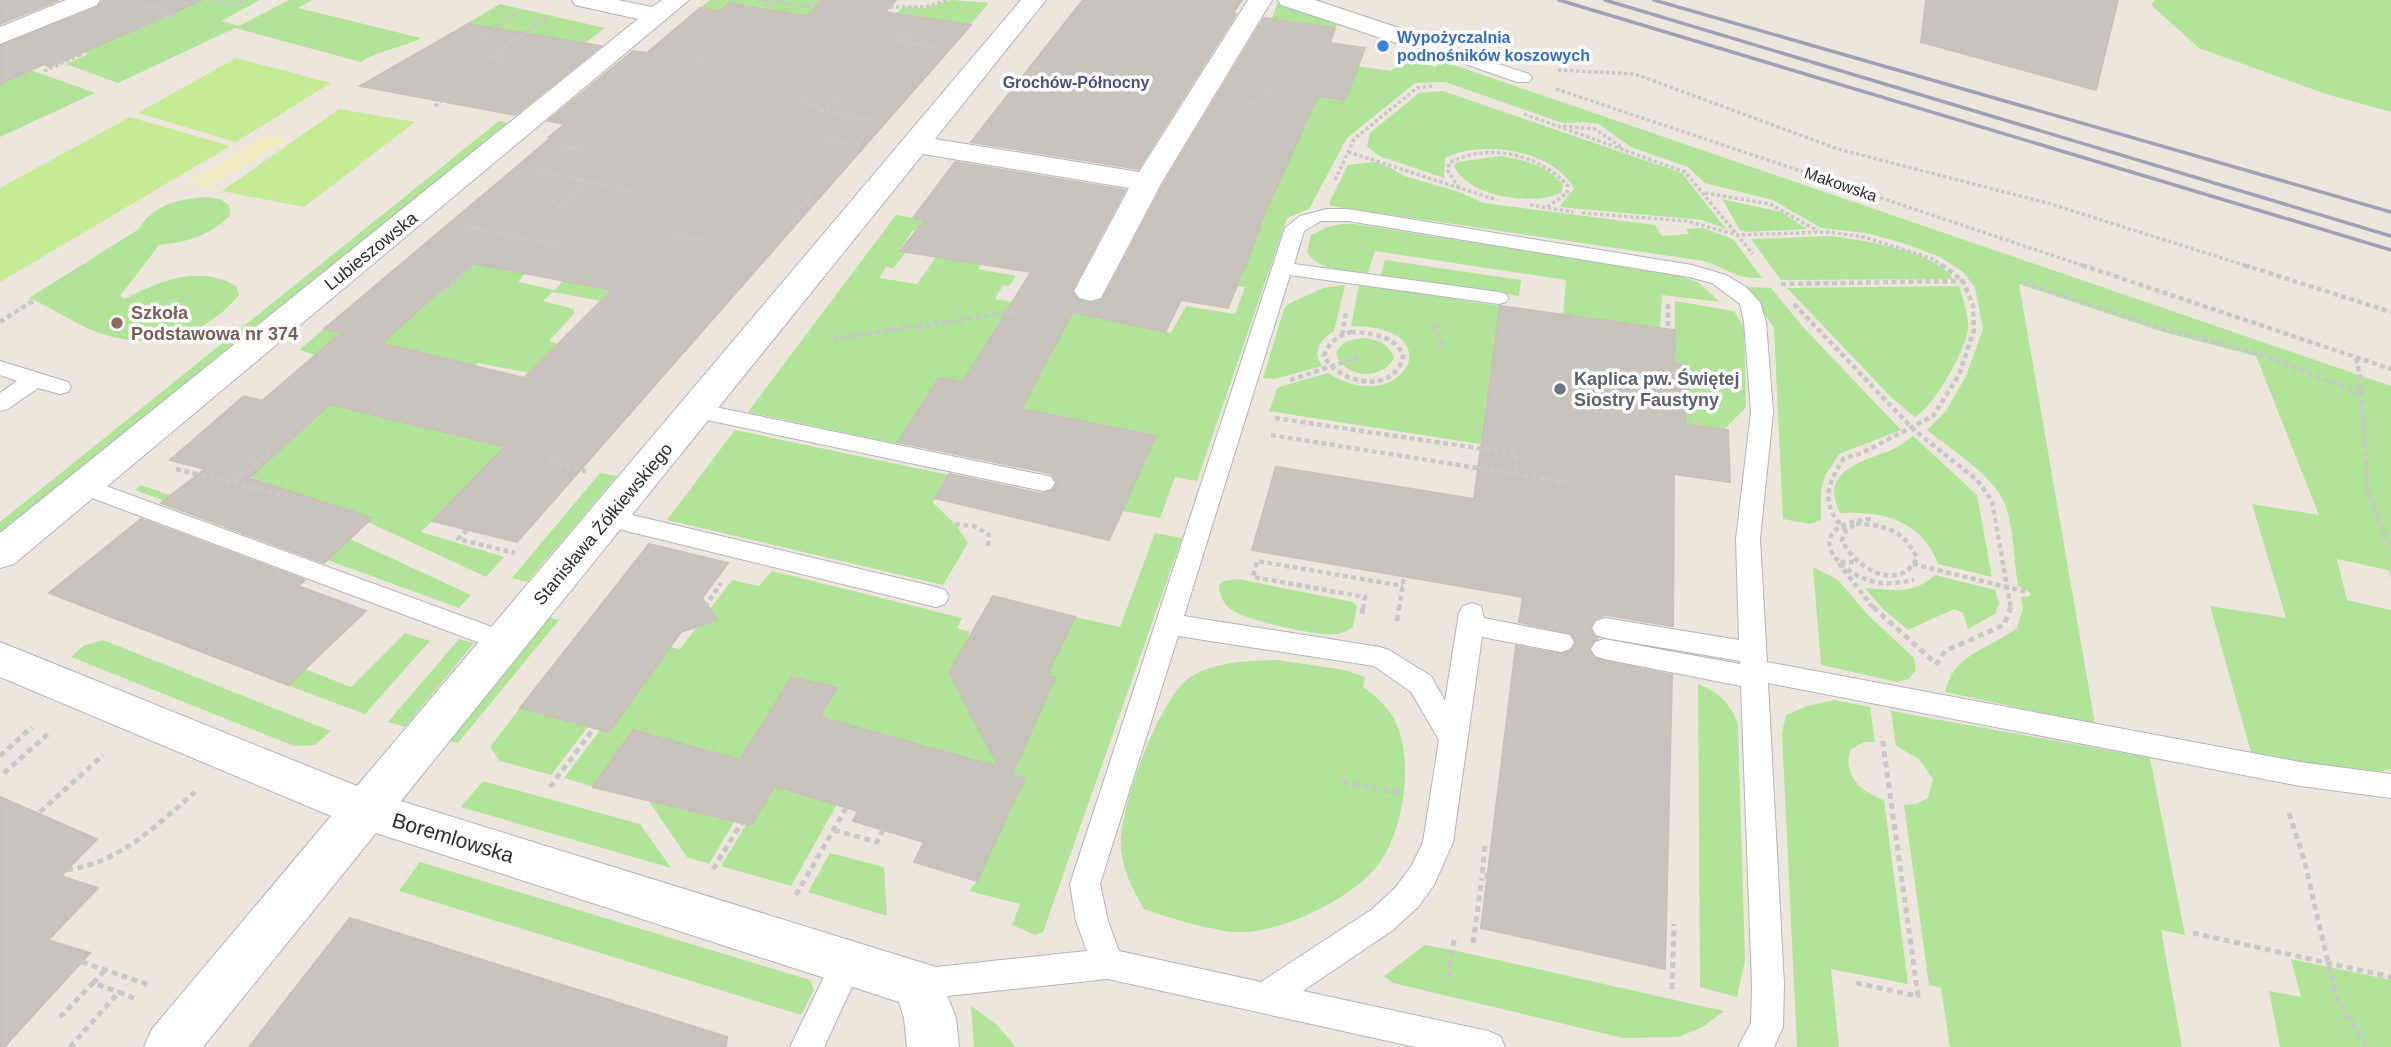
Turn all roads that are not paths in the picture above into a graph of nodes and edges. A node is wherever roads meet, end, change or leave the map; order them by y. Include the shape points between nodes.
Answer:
1 (88, 0) edge
2 (584, 0) edge
3 (1034, 0) edge
4 (1260, 0) edge
5 (1290, 0) edge
6 (667, 8) edge
7 (1396, 35) joint
8 (0, 36) edge
9 (1523, 78) road end
10 (916, 144) junction
11 (1147, 182) junction
12 (1282, 268) junction
13 (1090, 291) dead end
14 (1499, 298) dead end
15 (0, 368) edge
16 (35, 379) junction
17 (60, 387) dead end
18 (0, 404) edge
19 (696, 411) junction
20 (1043, 483) dead end
21 (84, 486) junction
22 (607, 518) junction
23 (0, 554) edge
24 (936, 597) dead end
25 (1168, 624) junction
26 (1604, 639) dead end
27 (505, 642) junction
28 (1561, 642) dead end
29 (0, 659) edge
30 (1754, 667) junction
31 (1453, 739) junction
32 (2391, 786) edge
33 (366, 810) junction
34 (848, 961) junction
35 (1108, 964) junction
36 (918, 984) junction
37 (1265, 998) junction
38 (170, 1047) edge
39 (807, 1047) edge
40 (933, 1047) edge
41 (1488, 1047) edge
42 (1755, 1047) edge

1 - 8 street
2 - 6 street
3 - 10 street, Stanisława Żółkiewskiego
4 - 11 street
5 - 7 street
6 - 21 street, Lubieszowska
7 - 9 lane
10 - 11 street
10 - 19 street, Stanisława Żółkiewskiego
11 - 13 street
12 - 14 lane
12 - 25 lane
12 - 30 lane via 1295,228 1304,220 1334,214 1692,271 1739,291 1753,310 1762,412 1748,539
15 - 16 lane
16 - 17 lane
16 - 18 lane
19 - 20 lane
19 - 22 street, Stanisława Żółkiewskiego
21 - 23 street, Lubieszowska
21 - 27 lane
22 - 24 lane
22 - 27 street, Stanisława Żółkiewskiego
25 - 31 lane via 1380,657 1421,684
25 - 35 lane via 1085,884 1092,922
26 - 30 lane
27 - 33 street, Stanisława Żółkiewskiego
28 - 31 lane via 1471,619
29 - 33 street, Boremlowska
30 - 32 lane via 2275,769
30 - 42 lane via 1768,985 1767,1027
31 - 37 lane via 1438,842 1423,875 1382,920
33 - 34 street, Boremlowska
33 - 38 street, Stanisława Żółkiewskiego
34 - 36 street, Boremlowska
34 - 39 lane
35 - 36 lane
35 - 37 lane
36 - 40 street via 930,1018
37 - 41 lane

